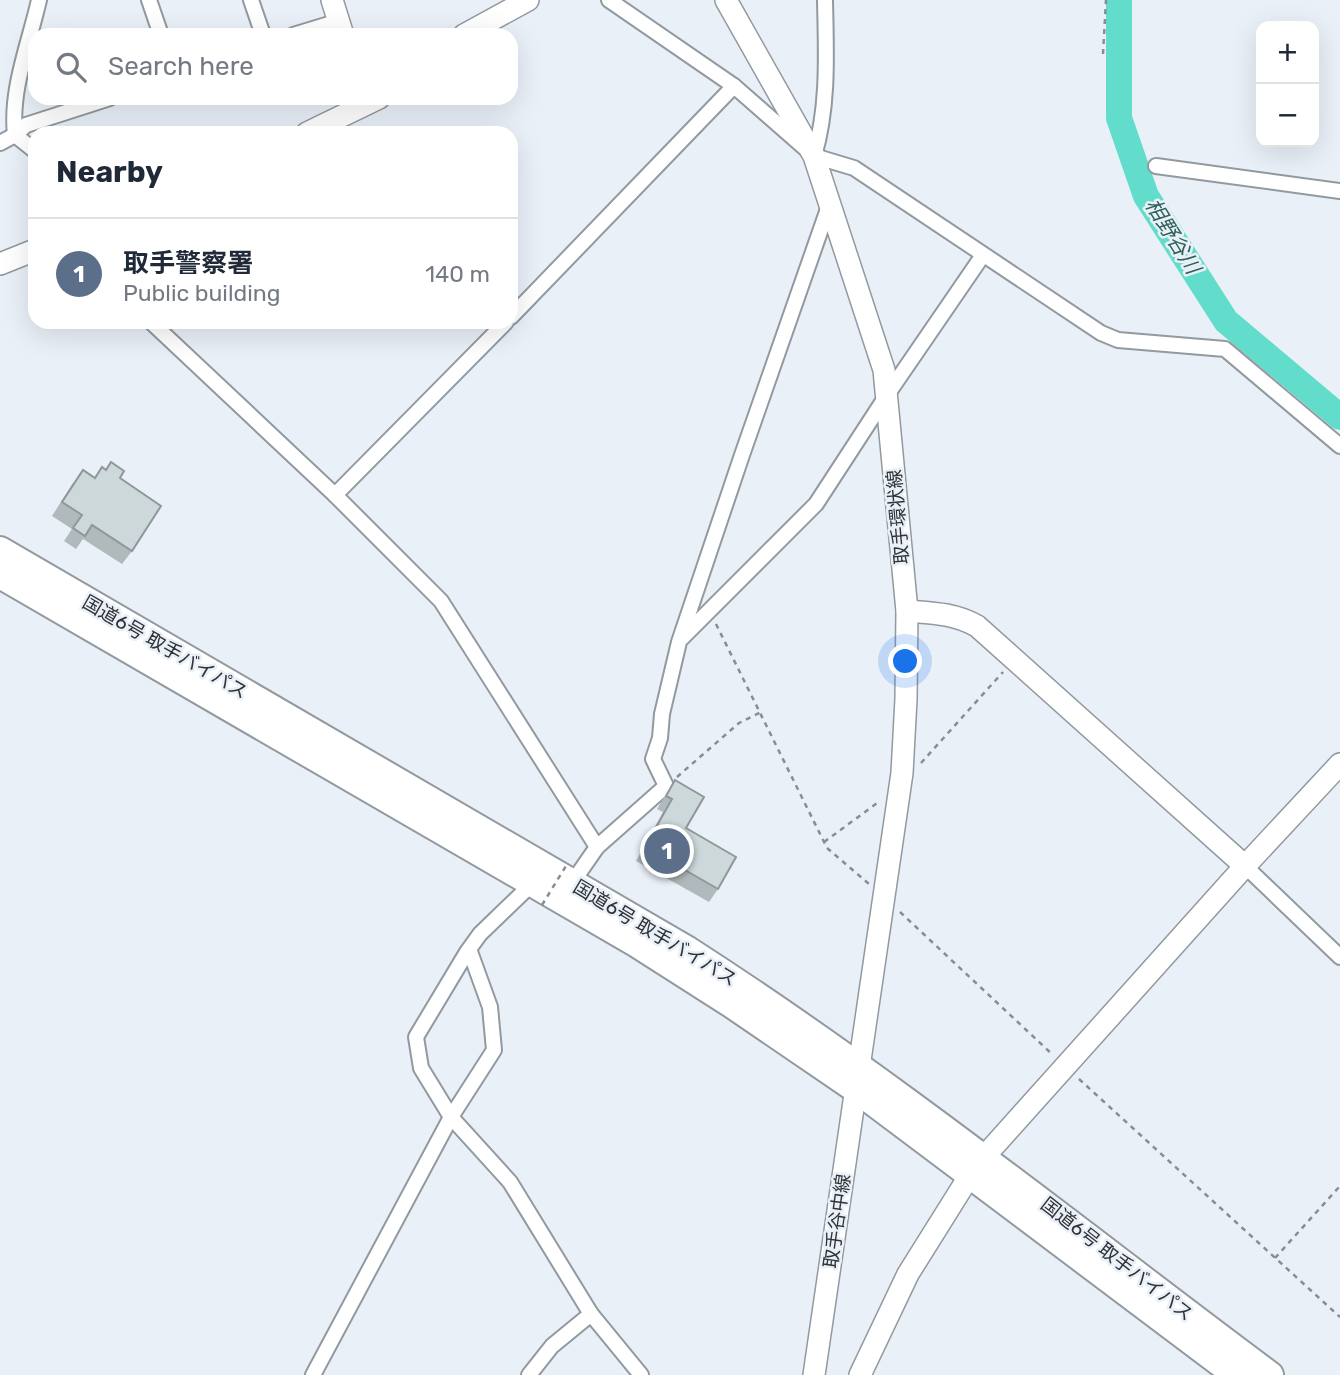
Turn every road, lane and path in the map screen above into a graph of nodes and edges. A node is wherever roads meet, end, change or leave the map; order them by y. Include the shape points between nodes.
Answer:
1 (39, 0) edge
2 (149, 0) edge
3 (251, 0) edge
4 (331, 0) edge
5 (528, 0) edge
6 (609, 0) edge
7 (726, 0) edge
8 (825, 0) edge
9 (1106, 0) edge
10 (32, 28) edge
11 (159, 28) edge
12 (261, 28) edge
13 (341, 28) edge
14 (477, 28) edge
15 (28, 44) edge
16 (1103, 54) dead end
17 (734, 86) junction
18 (88, 105) edge
19 (364, 105) edge
20 (338, 126) edge
21 (15, 135) junction
22 (0, 144) edge
23 (28, 145) edge
24 (814, 156) junction
25 (1156, 166) dead end
26 (1340, 191) edge
27 (830, 206) junction
28 (28, 253) edge
29 (983, 255) junction
30 (0, 264) edge
31 (518, 304) edge
32 (158, 329) edge
33 (499, 329) edge
34 (887, 394) junction
35 (1340, 446) edge
36 (335, 495) junction
37 (0, 550) edge
38 (0, 575) edge
39 (907, 611) junction
40 (709, 612) junction
41 (679, 642) junction
42 (1014, 659) junction
43 (761, 712) junction
44 (1340, 764) edge
45 (666, 786) junction
46 (900, 786) junction
47 (824, 842) junction
48 (597, 847) junction
49 (1245, 866) junction
50 (551, 881) junction
51 (885, 898) junction
52 (469, 949) junction
53 (1340, 957) edge
54 (1065, 1066) junction
55 (859, 1078) junction
56 (451, 1117) junction
57 (977, 1166) junction
58 (1340, 1186) edge
59 (1275, 1258) junction
60 (591, 1314) junction
61 (1340, 1317) edge
62 (313, 1375) edge
63 (529, 1375) edge
64 (641, 1375) edge
65 (814, 1375) edge
66 (860, 1375) edge
67 (1236, 1375) edge
68 (1270, 1375) edge

1 - 10 street
2 - 11 street
3 - 12 street
4 - 13 street
5 - 14 street
6 - 17 street
7 - 24 street, 取手環状線
8 - 24 street via 822,129
9 - 16 path
15 - 21 street via 16,91
17 - 24 street
17 - 31 street
18 - 21 street via 26,125
19 - 20 street
21 - 22 street
21 - 23 street
24 - 27 street, 取手環状線
24 - 29 street via 854,168
25 - 26 street
27 - 34 street, 取手環状線 via 884,370
27 - 41 street
28 - 30 street
29 - 34 street
29 - 35 street via 1118,340 1225,349
32 - 36 street
33 - 36 street
34 - 39 street, 取手環状線
34 - 40 street via 817,504
36 - 48 street via 441,601
37 - 50 highway, 国道6号 取手バイパス
38 - 50 highway, 国道6号 取手バイパス
39 - 42 street via 962,618
39 - 46 street, 取手環状線
40 - 41 street
40 - 43 path
41 - 45 street via 653,759
42 - 46 path
42 - 49 street
43 - 45 path via 740,723
43 - 47 path
44 - 49 street
45 - 48 street
46 - 47 path
46 - 51 street, 取手環状線
47 - 51 path
48 - 50 street
49 - 53 street
49 - 54 street
50 - 50 path, bridge
50 - 52 street via 480,934
50 - 55 highway, 国道6号 取手バイパス via 696,982
50 - 55 highway, 国道6号 取手バイパス via 688,950
51 - 54 path
51 - 55 street, 取手環状線
52 - 56 street via 490,1007 494,1050
52 - 56 street via 416,1037 421,1068
54 - 57 street
54 - 59 path
55 - 57 highway, 国道6号 取手バイパス
55 - 65 street, 取手谷中線
56 - 60 street via 510,1182
56 - 62 street
57 - 66 street via 908,1274
57 - 67 highway, 国道6号 取手バイパス
57 - 68 highway, 国道6号 取手バイパス
58 - 59 path
59 - 61 path
60 - 63 street via 552,1346
60 - 64 street

